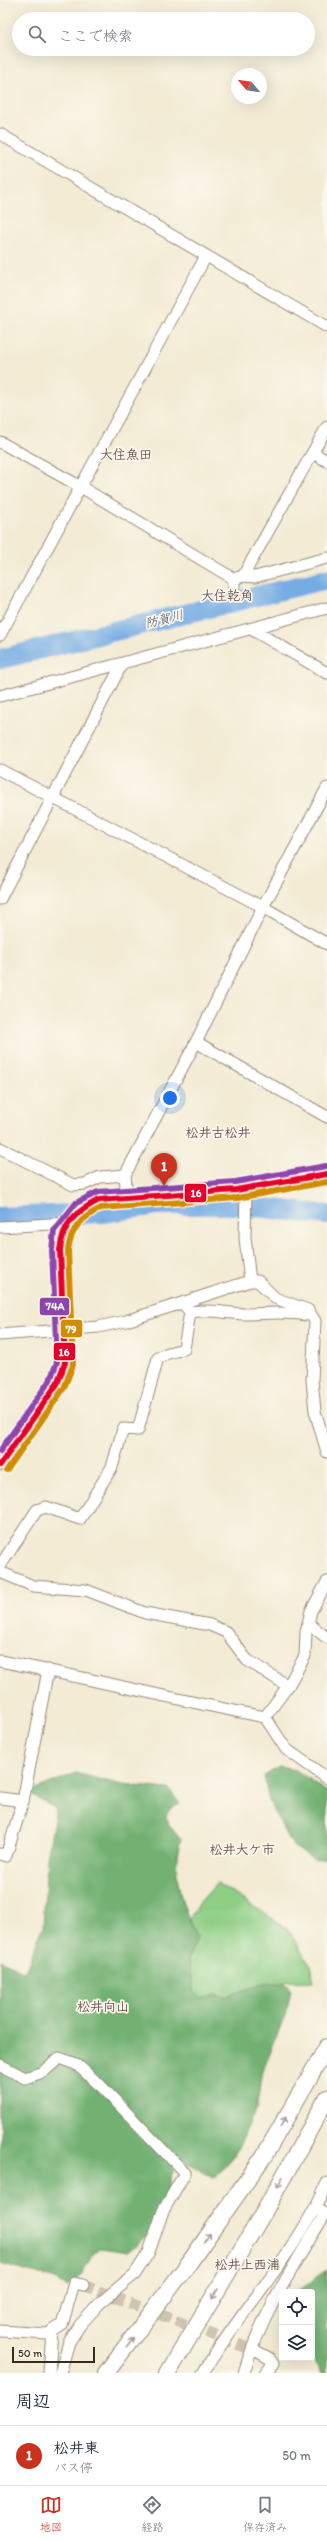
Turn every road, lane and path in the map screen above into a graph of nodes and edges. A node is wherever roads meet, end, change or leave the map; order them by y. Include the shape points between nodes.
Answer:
1 (0, 134) edge
2 (206, 256) junction
3 (327, 327) edge
4 (327, 427) edge
5 (0, 442) edge
6 (313, 453) junction
7 (327, 460) edge
8 (81, 487) junction
9 (327, 558) edge
10 (237, 581) junction
11 (327, 608) edge
12 (251, 628) junction
13 (0, 635) edge
14 (122, 664) junction
15 (327, 673) edge
16 (0, 696) edge
17 (0, 770) edge
18 (327, 788) edge
19 (53, 798) junction
20 (0, 899) edge
21 (263, 907) junction
22 (327, 944) edge
23 (196, 1042) junction
24 (327, 1117) edge
25 (0, 1148) edge
26 (327, 1174) edge
27 (125, 1175) junction
28 (246, 1188) junction
29 (127, 1198) junction
30 (69, 1221) junction
31 (0, 1227) edge
32 (250, 1280) junction
33 (183, 1303) junction
34 (190, 1312) junction
35 (312, 1316) junction
36 (65, 1330) junction
37 (0, 1335) edge
38 (327, 1452) edge
39 (0, 1465) edge
40 (0, 1566) edge
41 (0, 1572) edge
42 (327, 1582) edge
43 (308, 1623) junction
44 (327, 1638) edge
45 (0, 1661) edge
46 (48, 1670) junction
47 (288, 1686) junction
48 (265, 1718) junction
49 (327, 1778) edge
50 (0, 1798) edge
51 (23, 1801) junction
52 (0, 1854) edge
53 (327, 2047) edge
54 (0, 2065) edge
55 (327, 2098) edge
56 (327, 2183) edge
57 (316, 2209) junction
58 (83, 2285) dead end
59 (0, 2331) edge
60 (52, 2331) junction
61 (258, 2352) tunnel mouth
62 (49, 2373) edge
63 (60, 2373) edge
64 (106, 2373) edge
65 (168, 2373) edge
66 (203, 2373) edge
67 (244, 2373) edge
68 (266, 2373) edge

1 - 2 street
2 - 3 street
2 - 8 street
4 - 6 street
5 - 8 street
6 - 7 street
6 - 10 street
8 - 10 street
8 - 13 street
9 - 10 street
11 - 12 street
12 - 14 street
12 - 15 street
14 - 16 street
14 - 19 street
17 - 19 street
18 - 21 street
19 - 20 street
19 - 21 street
21 - 22 street
21 - 23 street
23 - 24 street
23 - 27 street
25 - 27 street via 74,1185 86,1184 100,1177
26 - 28 street
27 - 29 street
28 - 29 street
28 - 32 street via 245,1238
29 - 30 street via 99,1200 81,1209
30 - 31 street
30 - 36 street via 62,1232 60,1250
32 - 33 street
32 - 35 street via 258,1281 275,1298 300,1307
33 - 34 street
33 - 36 street via 126,1321
34 - 35 street via 200,1310 243,1314 283,1311
34 - 40 street via 184,1349 158,1358 138,1430 123,1429 112,1467 80,1519 46,1507 36,1510
35 - 38 street via 315,1321 312,1380 315,1411
36 - 37 street
36 - 39 street via 65,1363 57,1384
41 - 47 street via 33,1586 86,1590 145,1613 210,1625 226,1632 247,1660
42 - 43 street via 311,1611
43 - 44 street
43 - 47 street via 305,1656
45 - 46 street
46 - 48 street
46 - 51 street
47 - 48 street
48 - 49 street via 286,1749
50 - 51 street
51 - 52 street via 6,1856
64 -> 53 highway via 189,2263 264,2156
54 - 63 street via 25,2078 43,2072 59,2058 76,2064 101,2086 185,2173 163,2211 149,2252 135,2274 100,2303 80,2325 69,2342
55 -> 65 highway via 264,2212
56 - 57 street
57 - 66 street via 291,2250 225,2336
57 - 67 street via 325,2214 269,2306 252,2345
58 - 60 street via 74,2283 62,2325
59 - 60 street via 48,2334
60 - 62 street
61 - 68 street via 269,2358 273,2364

